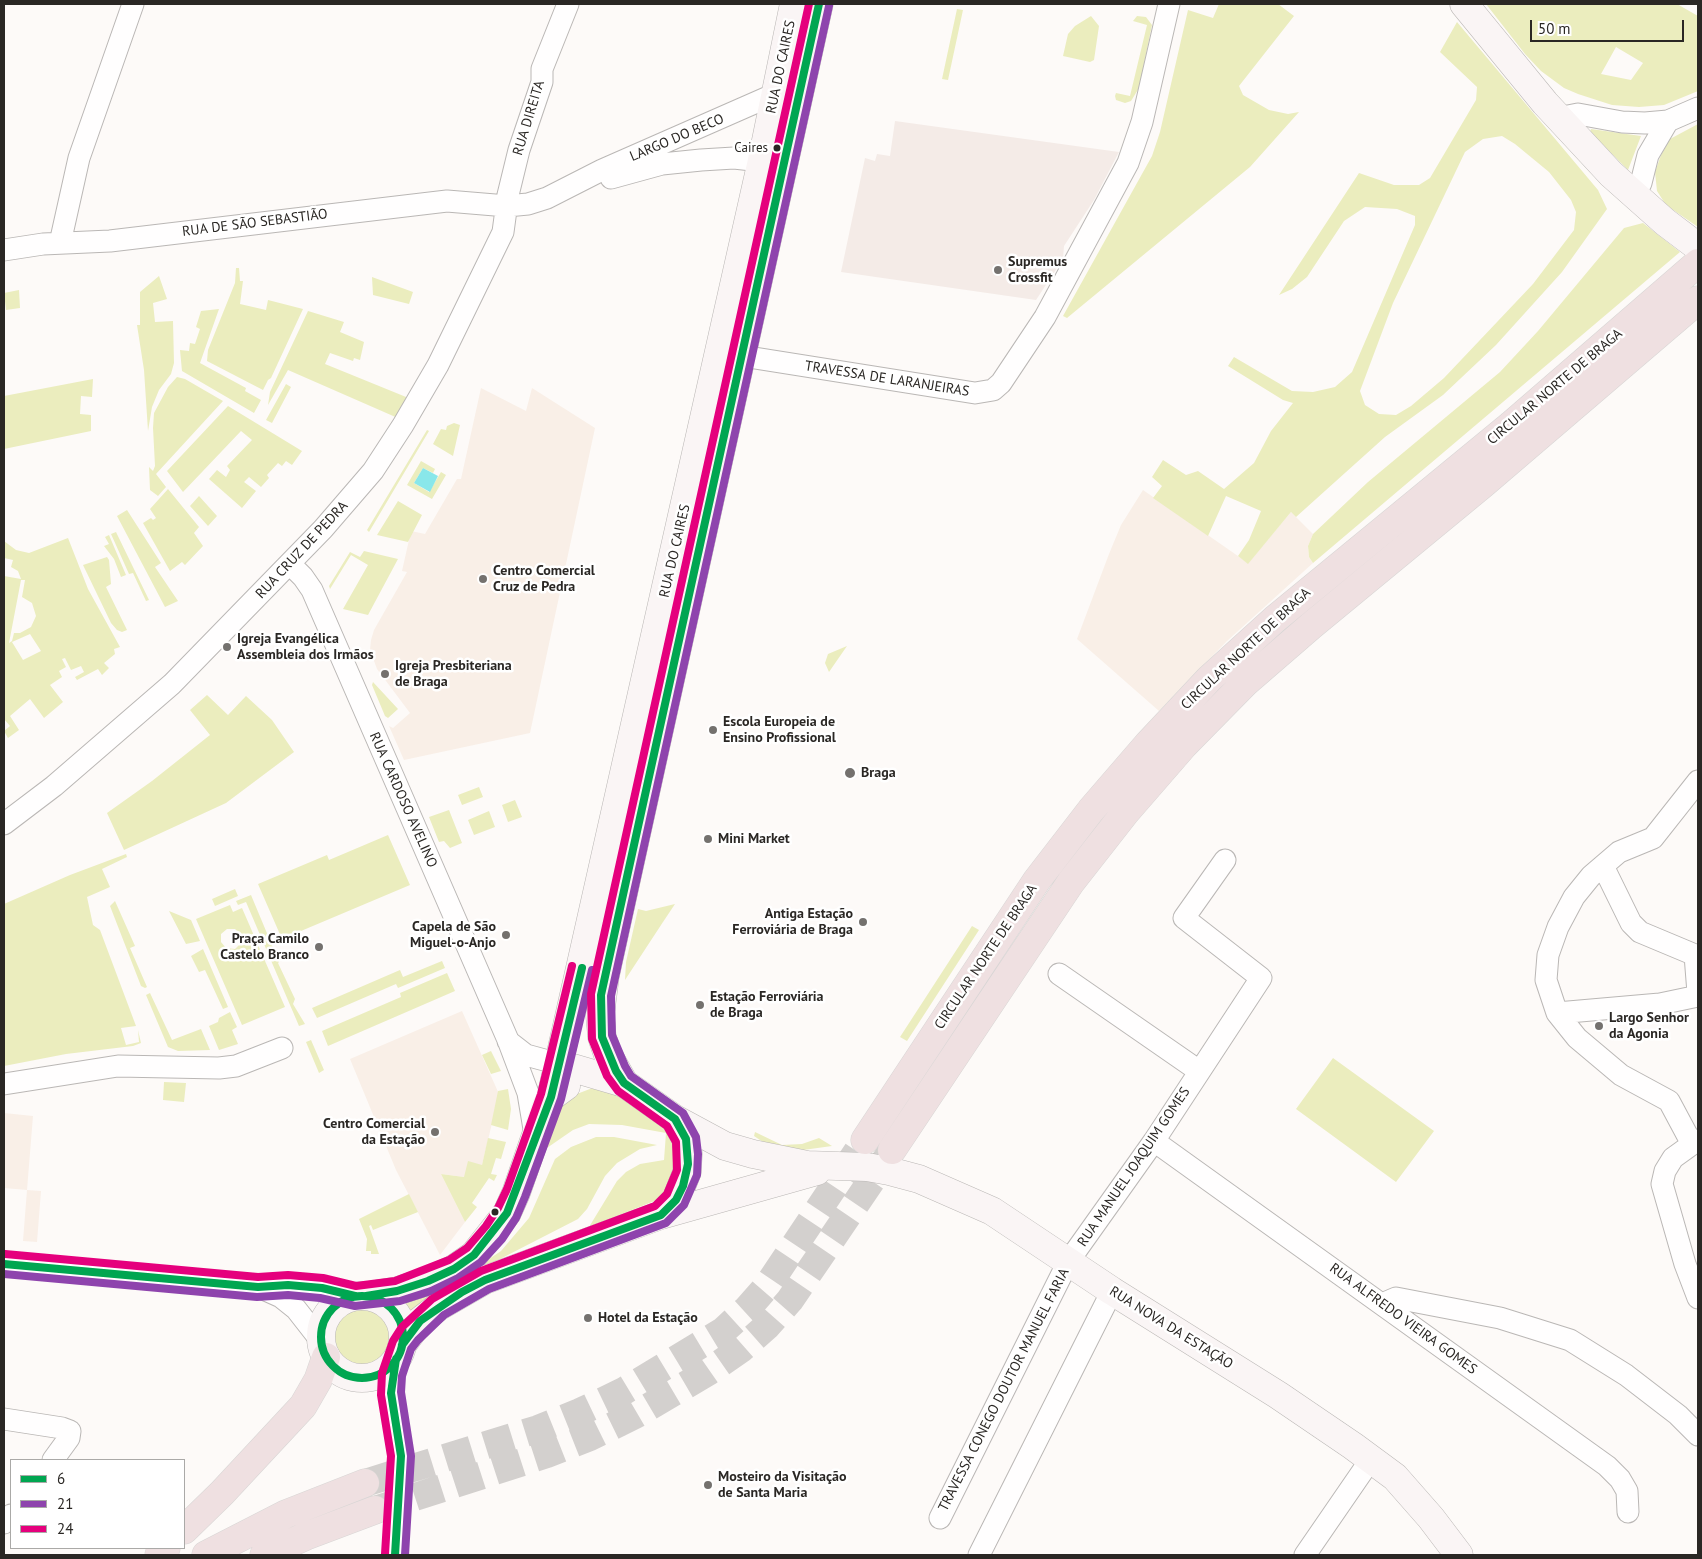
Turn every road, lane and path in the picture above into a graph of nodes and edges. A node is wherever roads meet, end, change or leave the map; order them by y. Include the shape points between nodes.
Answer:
1 (133, 4) edge
2 (568, 4) edge
3 (794, 4) edge
4 (819, 4) edge
5 (1170, 4) edge
6 (1464, 4) edge
7 (775, 94) junction
8 (1698, 108) edge
9 (1553, 112) junction
10 (1668, 121) junction
11 (760, 165) junction
12 (579, 184) junction
13 (1634, 196) junction
14 (507, 206) junction
15 (60, 243) junction
16 (1698, 247) edge
17 (4, 250) edge
18 (1698, 263) edge
19 (1698, 300) edge
20 (742, 356) junction
21 (290, 564) junction
22 (1698, 781) edge
23 (4, 824) edge
24 (1226, 860) dead end
25 (1603, 866) junction
26 (1059, 974) dead end
27 (1698, 995) edge
28 (1557, 1013) junction
29 (508, 1040) junction
30 (282, 1048) dead end
31 (559, 1064) junction
32 (1199, 1071) junction
33 (615, 1080) junction
34 (4, 1084) edge
35 (552, 1097) junction
36 (675, 1119) junction
37 (535, 1139) junction
38 (865, 1140) tunnel mouth
39 (1154, 1141) junction
40 (1695, 1142) edge
41 (892, 1150) tunnel mouth
42 (843, 1166) junction
43 (661, 1214) junction
44 (1068, 1262) junction
45 (4, 1264) edge
46 (258, 1287) junction
47 (1112, 1291) junction
48 (361, 1296) junction
49 (1698, 1298) edge
50 (1382, 1304) junction
51 (323, 1349) junction
52 (399, 1352) junction
53 (4, 1419) edge
54 (1698, 1436) edge
55 (54, 1459) edge
56 (1371, 1459) junction
57 (365, 1483) tunnel mouth
58 (375, 1510) tunnel mouth
59 (1628, 1512) dead end
60 (940, 1518) dead end
61 (185, 1529) edge
62 (206, 1555) edge
63 (264, 1555) edge
64 (395, 1555) edge
65 (979, 1555) edge
66 (1305, 1555) edge
67 (1459, 1555) edge

1 - 15 street via 79,158
2 - 14 street, RUA DIREITA via 542,69 542,82 518,150
3 - 7 main road, RUA DO CAIRES
4 - 20 main road, RUA DO CAIRES
5 - 20 street, TRAVESSA DE LARANJEIRAS via 1142,122 1128,163 1062,287 1001,384 993,390 975,393
6 - 9 main road
7 - 11 main road, RUA DO CAIRES
7 - 12 street, LARGO DO BECO via 602,170
8 - 10 street
9 - 10 street via 1622,122
9 - 13 main road
10 - 13 street via 1648,155
11 - 12 street, LARGO DO BECO via 752,160 734,158 662,164
11 - 31 main road, RUA DO CAIRES
12 - 14 street, LARGO DO BECO via 528,204
13 - 16 main road
14 - 15 street, RUA DE SÃO SEBASTIÃO via 448,201 119,240
14 - 21 street, RUA CRUZ DE PEDRA via 503,232 455,333 403,426 365,482
15 - 17 street, RUA DE SÃO SEBASTIÃO
18 - 38 highway, CIRCULAR NORTE DE BRAGA via 1511,424 1275,619 1209,679 1091,810 1043,872
19 - 41 highway, CIRCULAR NORTE DE BRAGA via 1548,430 1312,625 1245,684 1184,745 1125,813 1072,882
20 - 33 main road, RUA DO CAIRES via 601,995 602,1037
21 - 23 street, RUA CRUZ DE PEDRA via 155,700
21 - 29 street, RUA CARDOSO AVELINO via 312,590
22 - 25 street via 1653,838 1619,852
24 - 32 street, RUA MANUEL JOAQUIM GOMES via 1184,918 1262,978
25 - 27 street via 1630,923 1640,932 1695,955
25 - 28 street via 1590,876 1574,897 1548,955 1546,980
26 - 32 street
27 - 28 street via 1660,1004
28 - 40 street via 1577,1038 1621,1075 1669,1101
29 - 31 street via 526,1054
29 - 37 street, RUA CARDOSO AVELINO via 528,1093
30 - 34 street via 236,1066 118,1066
31 - 33 main road
31 - 35 main road, RUA DO CAIRES
32 - 39 street, RUA MANUEL JOAQUIM GOMES
33 - 35 main road via 593,1077 574,1082
33 - 36 main road, RUA NOVA DA ESTAÇÃO
35 - 37 main road, RUA DO CAIRES
36 - 42 main road, RUA NOVA DA ESTAÇÃO via 725,1146 753,1154 806,1164
36 - 43 main road via 686,1139 688,1164 676,1200
37 - 48 main road, RUA DO CAIRES via 507,1213 474,1255 428,1281 397,1291
39 - 44 street, RUA MANUEL JOAQUIM GOMES
39 - 50 street, RUA ALFREDO VIEIRA GOMES
40 - 49 street via 1673,1158 1662,1184
42 - 43 main road, RUA NOVA DA ESTAÇÃO
42 - 44 main road, RUA NOVA DA ESTAÇÃO via 889,1171 943,1188 992,1211
43 - 52 main road, RUA NOVA DA ESTAÇÃO via 485,1280 420,1321
44 - 47 main road, RUA NOVA DA ESTAÇÃO
44 - 60 street, TRAVESSA CONEGO DOUTOR MANUEL FARIA
45 - 46 street
46 - 48 street via 288,1285
46 - 51 street via 296,1308
47 - 56 main road, RUA NOVA DA ESTAÇÃO via 1278,1395
47 - 65 street
48 - 51 main road via 344,1300 330,1312 321,1328
48 - 52 main road via 379,1300 398,1318 402,1331
50 - 54 street via 1396,1298 1500,1318 1570,1340 1663,1403
50 - 59 street, RUA ALFREDO VIEIRA GOMES via 1607,1466 1627,1491
51 - 52 main road via 337,1370 352,1377 369,1377 384,1371
51 - 61 highway via 318,1380 303,1406
52 - 64 street via 391,1393 401,1456
53 - 55 street via 70,1431 69,1438
56 - 66 street
56 - 67 main road, RUA NOVA DA ESTAÇÃO via 1395,1476
57 - 62 highway via 286,1514
58 - 63 highway

